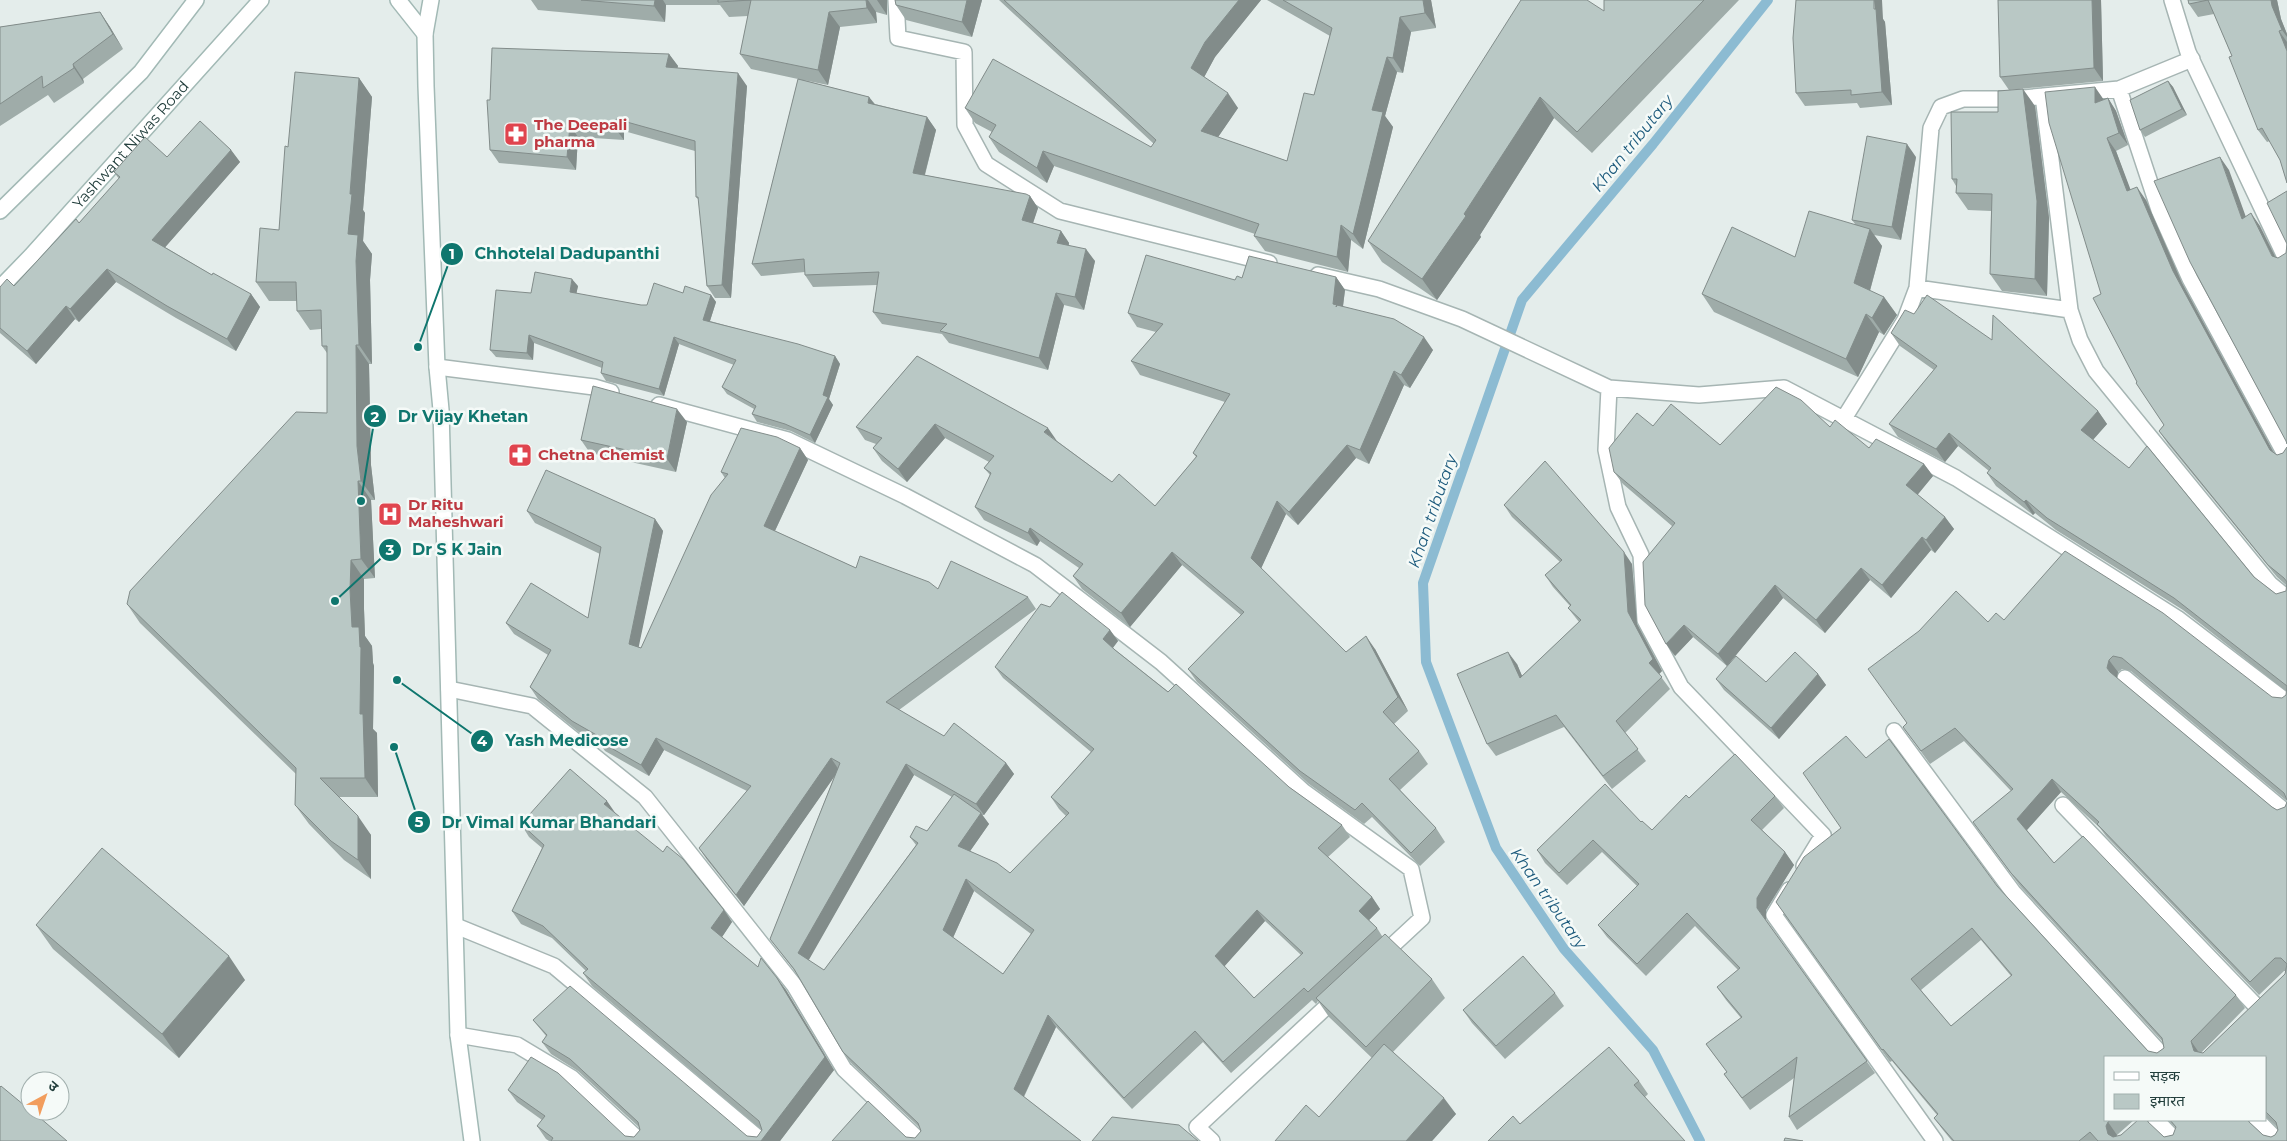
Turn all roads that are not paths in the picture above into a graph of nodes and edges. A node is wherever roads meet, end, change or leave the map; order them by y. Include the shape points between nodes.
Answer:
1 (196, 0) edge
2 (261, 0) edge
3 (398, 0) edge
4 (431, 0) edge
5 (896, 0) edge
6 (2172, 0) edge
7 (425, 34) junction
8 (2192, 59) junction
9 (2119, 89) junction
10 (2043, 96) junction
11 (0, 211) edge
12 (2287, 261) edge
13 (1282, 266) edge
14 (1301, 271) edge
15 (0, 288) edge
16 (1917, 288) junction
17 (2070, 310) junction
18 (437, 367) junction
19 (1609, 388) junction
20 (622, 395) edge
21 (640, 400) edge
22 (1843, 420) junction
23 (2287, 458) edge
24 (2287, 598) edge
25 (2125, 678) edge
26 (449, 689) junction
27 (2287, 702) edge
28 (1894, 731) dead end
29 (2063, 805) edge
30 (2287, 813) edge
31 (456, 926) junction
32 (1371, 966) edge
33 (1349, 986) edge
34 (2270, 998) edge
35 (458, 1035) junction
36 (2163, 1056) edge
37 (2157, 1121) edge
38 (2259, 1121) edge
39 (472, 1141) edge
40 (640, 1141) edge
41 (762, 1141) edge
42 (920, 1141) edge
43 (1212, 1141) edge
44 (1935, 1141) edge
45 (2176, 1141) edge
46 (2278, 1141) edge

1 - 11 street via 141,72
2 - 15 street, Yashwant Niwas Road
3 - 7 street
4 - 7 street
5 - 13 street via 898,38 964,52 965,125 986,164 1060,212
6 - 8 street
7 - 18 street
8 - 9 street
8 - 12 street
9 - 10 street
9 - 23 street via 2159,210 2190,279
10 - 16 street via 1963,99 1941,107 1930,128
10 - 17 street
14 - 19 street via 1379,290 1462,319
16 - 17 street
16 - 22 street via 1905,320
17 - 24 street via 2080,340 2096,371 2270,584
18 - 20 street via 594,388
18 - 26 street
19 - 22 street via 1699,395 1784,388
19 - 44 street via 1606,450 1618,508 1641,555 1645,620 1681,687 1823,835 1774,915
21 - 32 street via 788,440 905,496 1035,565 1161,662 1303,791 1411,869 1422,918
22 - 27 street via 1956,478 2169,613
25 - 30 street
26 - 31 street
26 - 42 street via 532,706 645,796 794,985 844,1069
28 - 36 street via 2013,892
29 - 34 street via 2255,1012
31 - 35 street
31 - 41 street via 554,966
33 - 43 street via 1197,1127
35 - 39 street
35 - 40 street via 517,1045 572,1078
37 - 45 street
38 - 46 street

